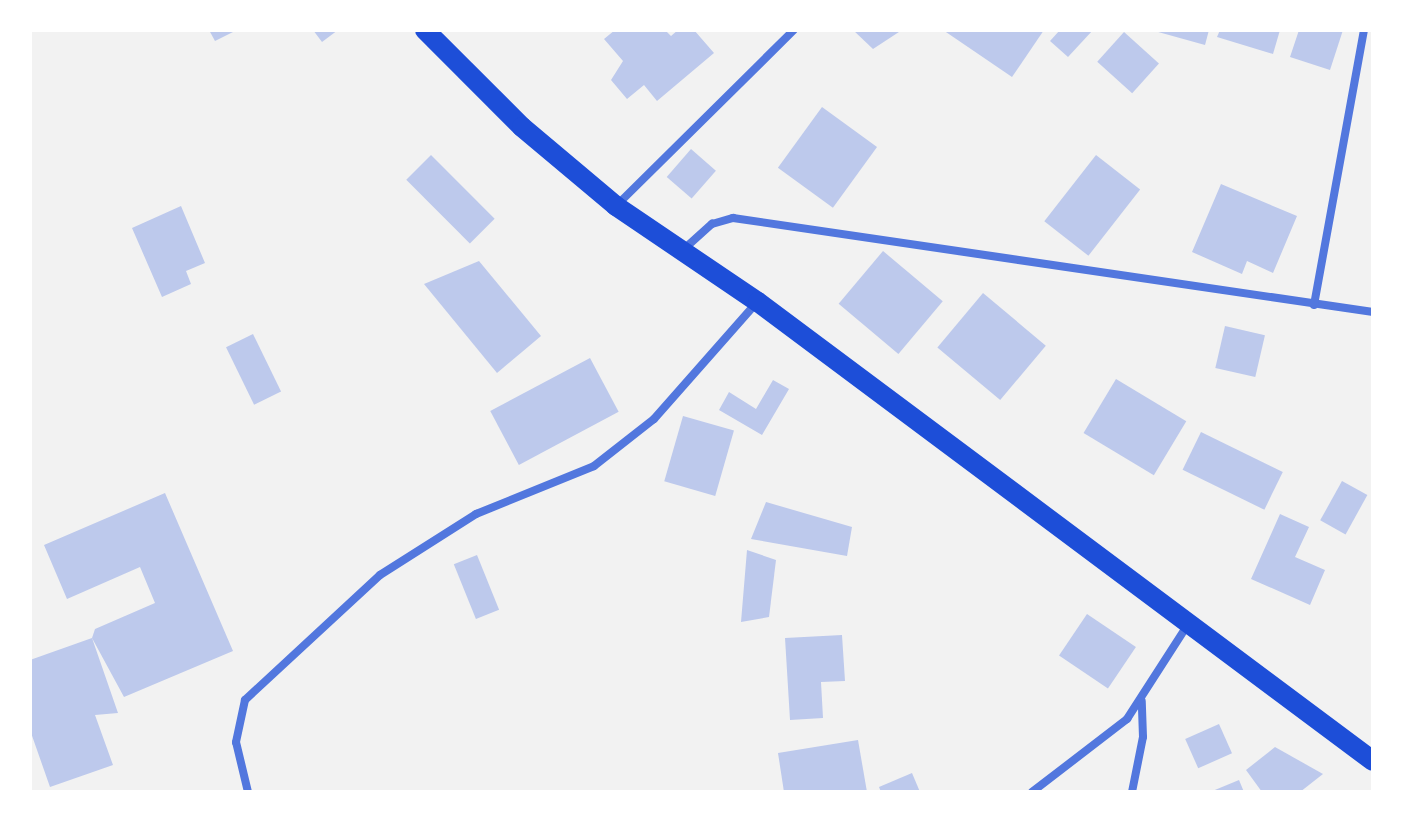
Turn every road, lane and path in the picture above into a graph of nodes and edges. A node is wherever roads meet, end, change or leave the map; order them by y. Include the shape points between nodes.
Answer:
1 (425, 30) edge
2 (794, 30) edge
3 (1364, 30) edge
4 (616, 206) junction
5 (684, 249) junction
6 (758, 302) junction
7 (1314, 305) junction
8 (1373, 312) edge
9 (1187, 626) junction
10 (1142, 700) junction
11 (1373, 761) edge
12 (248, 792) edge
13 (1032, 792) edge
14 (1132, 792) edge

1 - 4 main road via 522,127
2 - 4 street
3 - 7 street
4 - 5 main road
5 - 6 main road
5 - 7 street via 712,224 733,218
6 - 9 main road
6 - 12 street via 654,419 594,466 476,514 380,575 256,689 245,700 236,742
7 - 8 street
9 - 10 street
9 - 11 main road
10 - 13 street via 1127,719
10 - 14 street via 1143,737

